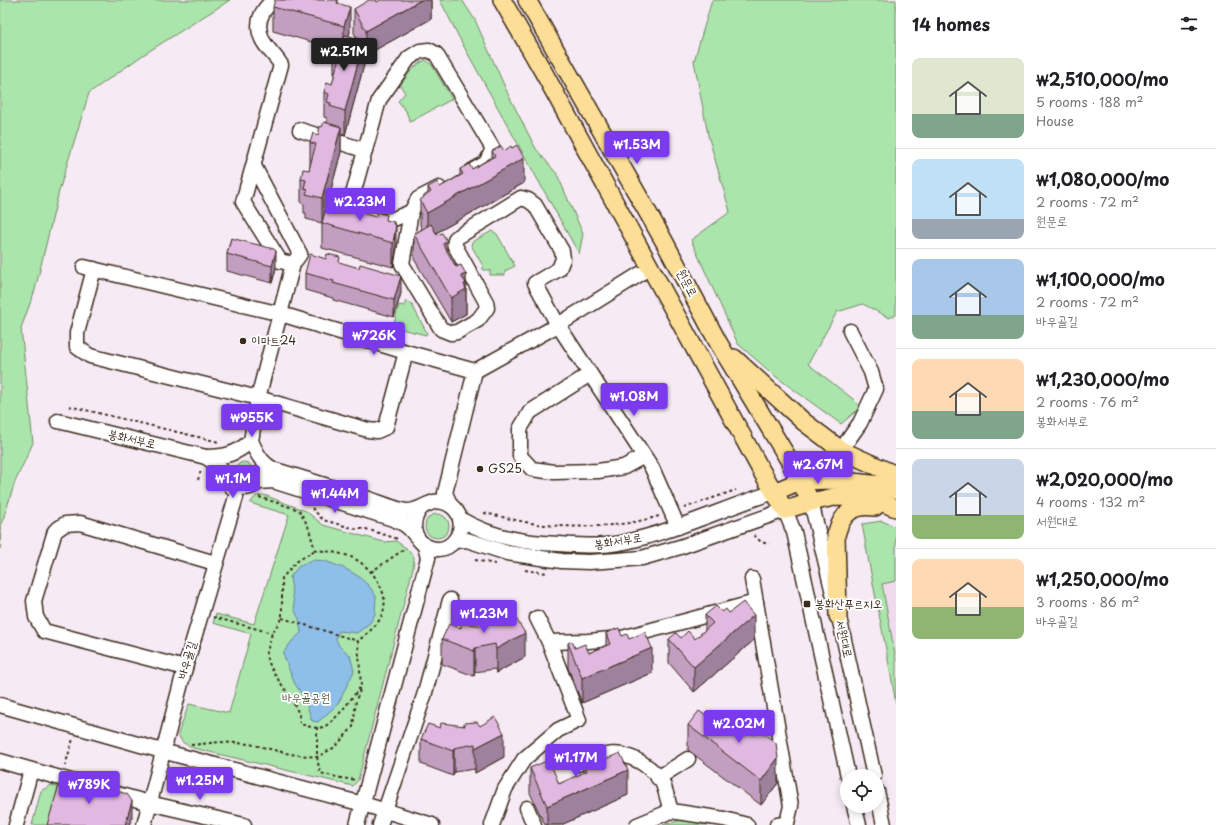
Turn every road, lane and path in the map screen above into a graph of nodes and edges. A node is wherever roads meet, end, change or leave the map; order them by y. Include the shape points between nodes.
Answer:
1 (274, 0) edge
2 (502, 0) edge
3 (527, 0) edge
4 (300, 130) dead end
5 (364, 150) junction
6 (254, 166) junction
7 (266, 188) junction
8 (243, 202) junction
9 (411, 212) junction
10 (293, 264) junction
11 (640, 274) dead end
12 (398, 279) edge
13 (413, 283) junction
14 (281, 314) junction
15 (558, 325) junction
16 (850, 330) dead end
17 (720, 344) junction
18 (406, 352) junction
19 (476, 371) junction
20 (590, 374) junction
21 (258, 398) junction
22 (69, 406) dead end
23 (58, 421) dead end
24 (242, 448) junction
25 (841, 450) junction
26 (644, 456) junction
27 (206, 457) junction
28 (259, 457) junction
29 (896, 475) edge
30 (228, 478) junction
31 (800, 481) junction
32 (254, 489) junction
33 (736, 490) dead end
34 (896, 490) edge
35 (774, 492) junction
36 (444, 493) junction
37 (236, 497) junction
38 (307, 502) dead end
39 (811, 502) junction
40 (425, 505) junction
41 (451, 506) junction
42 (896, 509) edge
43 (785, 510) junction
44 (672, 512) junction
45 (484, 513) dead end
46 (460, 519) junction
47 (678, 527) junction
48 (415, 535) junction
49 (398, 539) dead end
50 (455, 541) junction
51 (406, 548) dead end
52 (315, 550) junction
53 (427, 552) junction
54 (215, 563) junction
55 (371, 572) junction
56 (752, 579) dead end
57 (450, 600) dead end
58 (756, 602) junction
59 (210, 616) dead end
60 (838, 616) junction
61 (282, 618) junction
62 (537, 618) dead end
63 (272, 633) junction
64 (358, 641) junction
65 (549, 642) junction
66 (185, 668) junction
67 (362, 686) junction
68 (0, 705) edge
69 (76, 726) junction
70 (317, 727) junction
71 (188, 745) dead end
72 (162, 751) junction
73 (317, 757) junction
74 (688, 759) dead end
75 (0, 761) edge
76 (578, 764) dead end
77 (846, 769) edge
78 (872, 769) edge
79 (31, 770) junction
80 (61, 778) junction
81 (658, 778) junction
82 (358, 780) dead end
83 (149, 803) junction
84 (363, 804) junction
85 (527, 808) dead end
86 (384, 811) junction
87 (671, 811) junction
88 (856, 813) edge
89 (882, 813) edge
90 (201, 820) edge
91 (16, 825) edge
92 (144, 825) edge
93 (244, 825) edge
94 (357, 825) edge
95 (380, 825) edge
96 (432, 825) edge
97 (492, 825) edge
98 (534, 825) edge
99 (637, 825) edge
100 (747, 825) edge
101 (777, 825) edge
102 (859, 825) edge
103 (884, 825) edge

1 - 6 street via 262,11 259,23 262,39 281,64
2 - 35 main road
3 - 17 main road, 원문로
4 - 5 street
5 - 9 street via 353,194 363,211 377,221 391,220
5 - 9 street via 379,100 409,58 420,51 429,50 436,54 493,149 486,164 418,199
6 - 7 street
6 - 8 street
7 - 8 street via 261,185 249,187
7 - 10 street via 300,254
8 - 10 street via 280,261
9 - 13 street via 402,264
10 - 14 street
11 - 15 street
12 - 13 street
13 - 15 street via 441,329 457,332 478,320 487,308 486,302 454,244 456,238 521,198 528,200 535,205 562,251 560,269 535,283
14 - 18 street
14 - 21 street
14 - 21 street via 89,268 77,333 77,347 90,356
15 - 19 street
15 - 20 street
16 - 25 street via 871,372 876,389 860,424
17 - 25 main road via 804,422
17 - 31 main road, 원문로
18 - 19 street
18 - 21 street via 386,427 377,431
19 - 36 street
20 - 26 street
20 - 26 street via 530,412 520,429 520,456 532,469 554,472 598,471 624,467
21 - 24 street
22 - 24 path
23 - 27 street, 봉화서부로
24 - 27 street via 220,457
24 - 28 street
24 - 30 street via 226,463
25 - 29 main road
26 - 44 street
27 - 30 street via 218,465
28 - 32 street via 264,472
28 - 40 street via 268,467 275,470 406,510
30 - 32 street via 240,488
30 - 37 street
31 - 34 main road via 834,480 880,485
31 - 35 main road
31 - 39 main road, 원문로
32 - 37 street
32 - 48 street via 273,481 398,521 409,527
32 - 52 path via 299,510 308,526
33 - 44 path
35 - 43 main road
35 - 47 street, 봉화서부로
36 - 40 street
36 - 41 street
37 - 54 street, 바우골길
38 - 49 path via 323,520
39 - 42 main road via 834,497 870,498
39 - 43 main road
39 - 60 street, 서원대로
40 - 41 street via 436,501
40 - 48 street via 417,512 414,520
41 - 46 street
42 - 60 main road via 866,506 849,510 839,526 836,535
43 - 50 street, 봉화서부로 via 642,558 562,561 507,553 467,540
43 - 77 street via 794,532
44 - 45 path via 642,520 598,526 544,525
44 - 47 street
46 - 47 street, 봉화서부로 via 477,529 500,536 570,546 624,542
46 - 50 street via 461,526
48 - 53 street
50 - 53 street via 449,546
51 - 55 path
52 - 55 path via 351,557
52 - 61 path via 296,562 282,578
53 - 84 street
54 - 66 street, 바우골길
54 - 66 street via 80,523 65,524 55,531 34,601 36,617 44,631
55 - 64 path via 382,588 384,607 377,623
56 - 58 street
57 - 86 street via 424,696
58 - 65 street via 622,638
58 - 101 street via 791,806 787,823
59 - 63 path
60 - 78 street, 서원대로
61 - 63 path
61 - 64 path
62 - 65 street
63 - 70 path via 266,656 273,672 291,698 299,714 300,724 311,728
64 - 67 path
65 - 97 street via 578,720 558,730 524,759 505,789
66 - 72 street, 바우골길
67 - 70 path via 339,715 325,726
67 - 73 path via 356,700 353,728 335,747
68 - 69 street
69 - 72 street
69 - 80 path
70 - 73 path
71 - 73 path via 220,742 250,744 290,754
72 - 83 street, 바우골길
72 - 84 street
73 - 82 path via 320,773
74 - 81 street
75 - 79 street
76 - 81 street via 615,754 631,757 651,768
79 - 80 street
79 - 91 street
80 - 83 street via 80,790
81 - 87 street via 662,782
83 - 90 street
83 - 92 street, 바우골길
84 - 86 street
84 - 94 street
85 - 98 street
86 - 95 street
86 - 96 street
87 - 99 street
87 - 100 street
88 - 102 street
89 - 103 street
90 - 93 street

